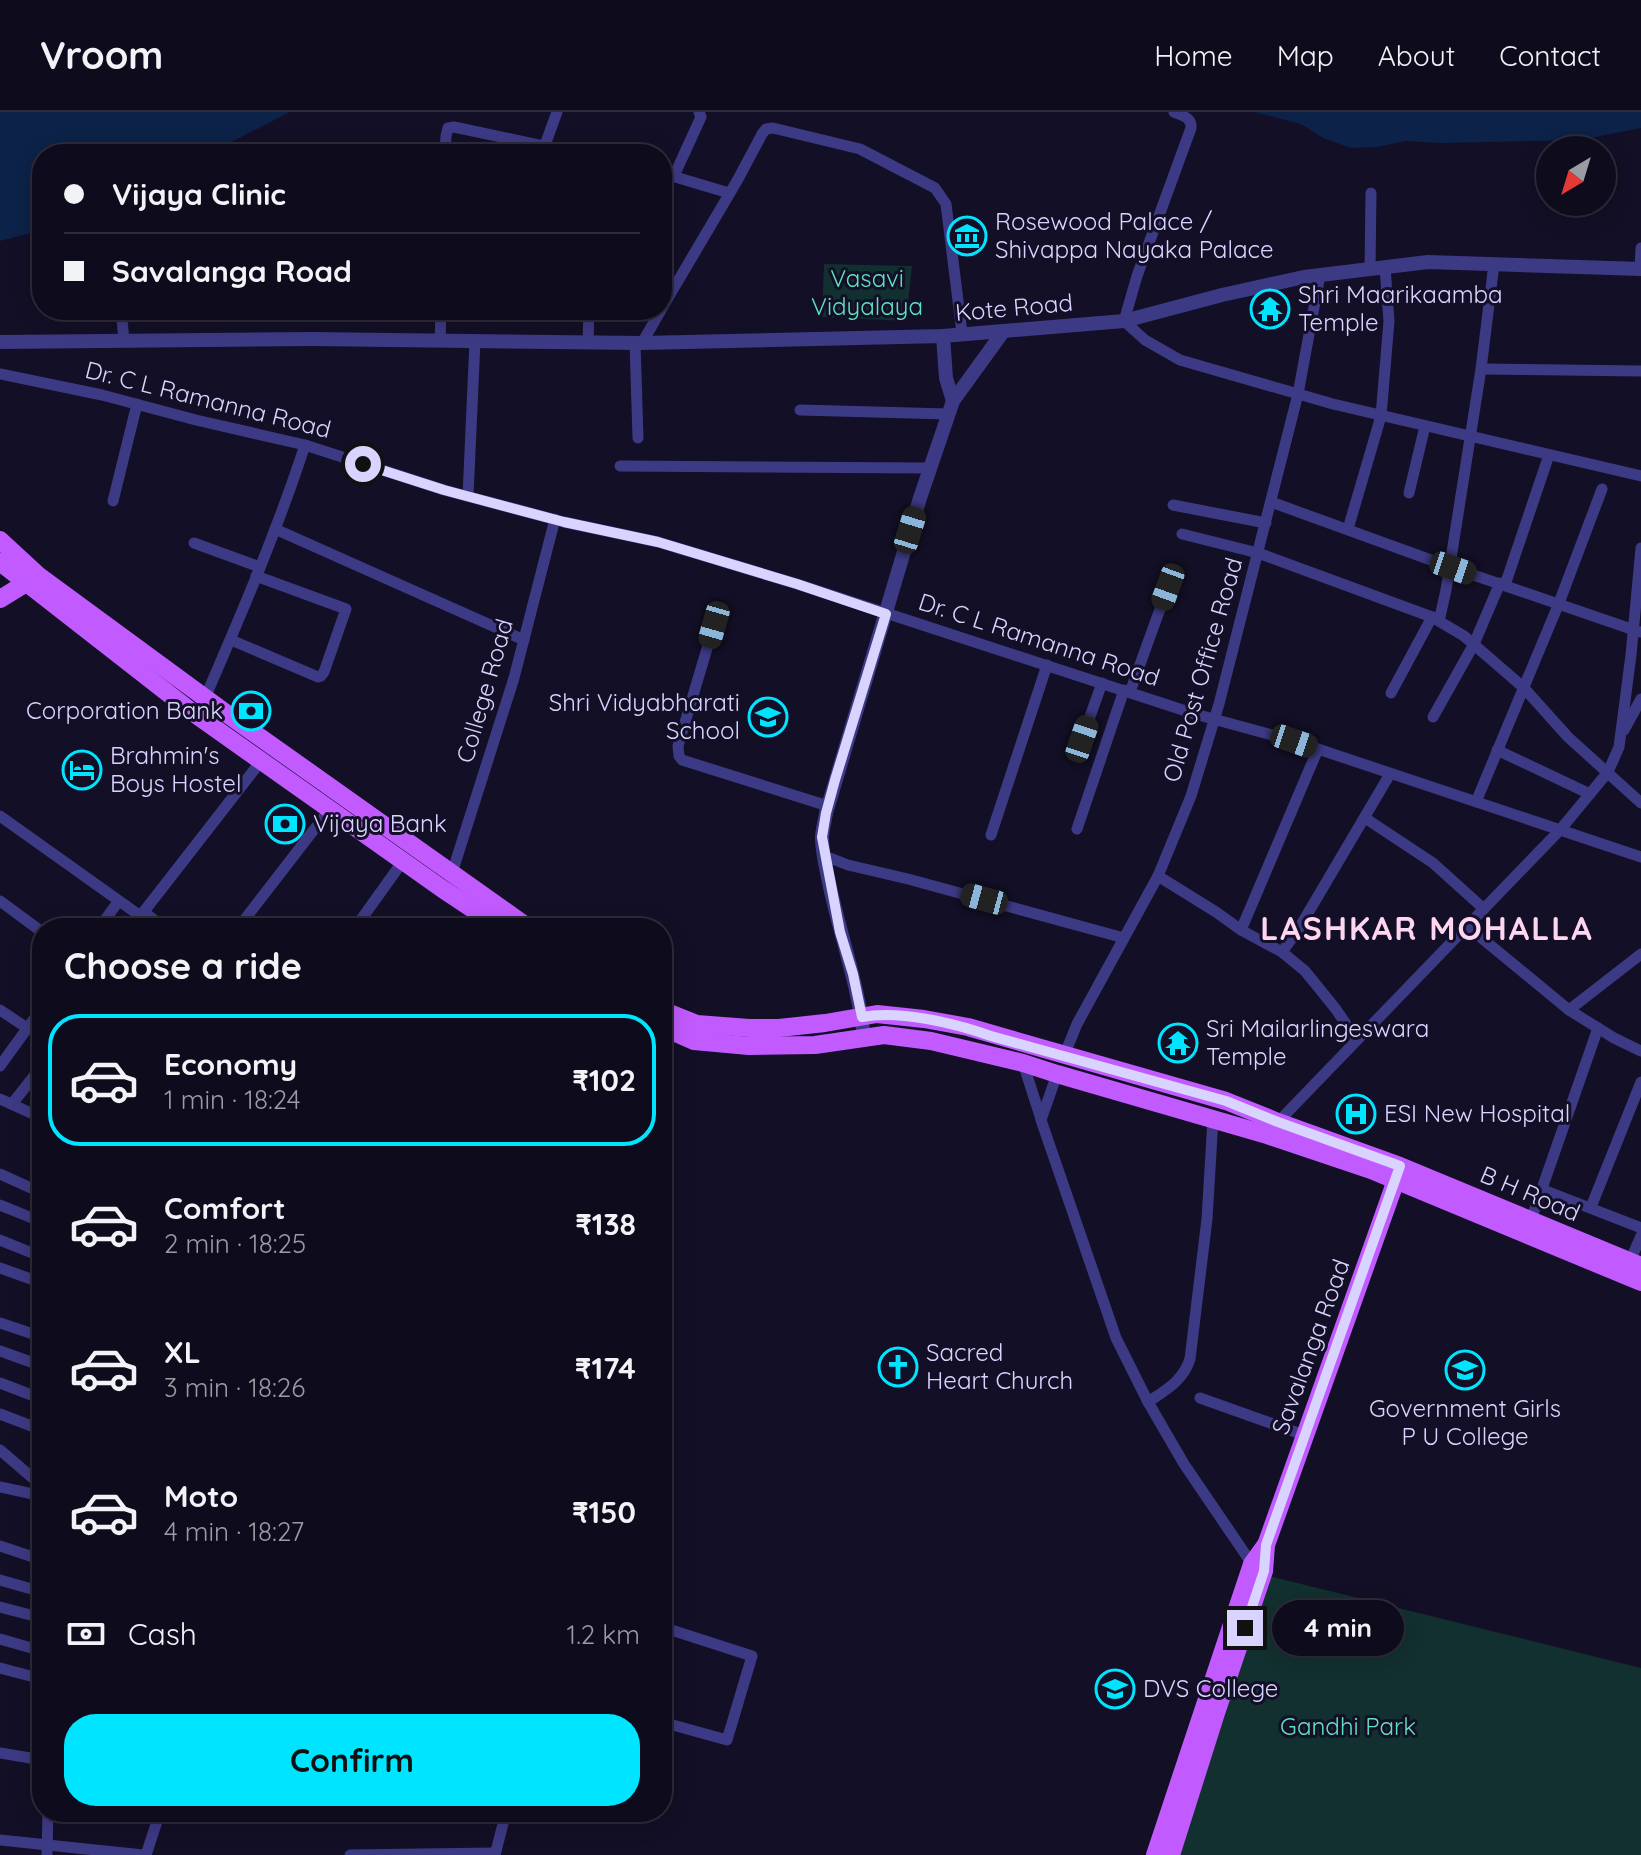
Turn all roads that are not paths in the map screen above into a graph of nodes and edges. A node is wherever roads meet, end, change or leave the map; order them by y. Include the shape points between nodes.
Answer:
1 (557, 112) edge
2 (699, 112) edge
3 (1174, 112) edge
4 (446, 144) edge
5 (540, 144) edge
6 (545, 144) edge
7 (672, 167) edge
8 (672, 175) edge
9 (729, 193) junction
10 (1371, 193) dead end
11 (1641, 248) edge
12 (1494, 264) junction
13 (1378, 268) junction
14 (1641, 269) edge
15 (1320, 275) junction
16 (672, 290) edge
17 (122, 320) edge
18 (441, 320) edge
19 (589, 320) edge
20 (654, 320) edge
21 (1124, 321) junction
22 (1003, 332) junction
23 (962, 333) junction
24 (943, 336) junction
25 (124, 340) junction
26 (440, 341) junction
27 (475, 341) junction
28 (0, 342) edge
29 (588, 342) junction
30 (638, 343) junction
31 (1481, 369) junction
32 (1641, 371) edge
33 (0, 374) edge
34 (1298, 394) junction
35 (137, 404) junction
36 (951, 408) junction
37 (800, 410) dead end
38 (1381, 416) junction
39 (1425, 426) junction
40 (1470, 436) junction
41 (638, 438) dead end
42 (305, 445) junction
43 (1549, 455) junction
44 (620, 466) dead end
45 (929, 468) junction
46 (1641, 476) edge
47 (1602, 489) dead end
48 (1409, 493) dead end
49 (468, 496) junction
50 (113, 501) dead end
51 (1271, 502) junction
52 (1173, 505) dead end
53 (555, 519) junction
54 (1266, 523) junction
55 (275, 529) junction
56 (1348, 529) junction
57 (1182, 534) dead end
58 (0, 540) edge
59 (194, 543) dead end
60 (1641, 548) edge
61 (1258, 553) junction
62 (0, 562) edge
63 (1450, 567) junction
64 (258, 572) junction
65 (26, 583) junction
66 (1502, 584) junction
67 (1168, 587) dead end
68 (0, 599) edge
69 (1559, 603) junction
70 (886, 614) junction
71 (1436, 619) junction
72 (714, 625) dead end
73 (1638, 631) edge
74 (231, 640) junction
75 (524, 640) junction
76 (1474, 644) junction
77 (1047, 665) junction
78 (1102, 683) junction
79 (1523, 687) junction
80 (1127, 691) junction
81 (1391, 693) dead end
82 (205, 698) junction
83 (1641, 699) edge
84 (1433, 717) dead end
85 (1214, 719) junction
86 (1620, 737) junction
87 (1082, 739) dead end
88 (1318, 749) junction
89 (1497, 750) junction
90 (261, 761) junction
91 (1608, 772) junction
92 (1390, 774) junction
93 (1590, 794) junction
94 (1476, 802) junction
95 (1641, 803) edge
96 (828, 806) junction
97 (330, 809) junction
98 (0, 816) edge
99 (1365, 818) junction
100 (1077, 829) dead end
101 (1560, 830) junction
102 (991, 835) dead end
103 (825, 856) junction
104 (1641, 857) edge
105 (403, 861) junction
106 (452, 873) junction
107 (1158, 876) junction
108 (0, 901) edge
109 (118, 902) junction
110 (1484, 909) junction
111 (144, 912) junction
112 (106, 918) edge
113 (152, 918) edge
114 (246, 918) edge
115 (362, 918) edge
116 (486, 918) edge
117 (515, 918) edge
118 (32, 925) edge
119 (1467, 926) junction
120 (1241, 930) junction
121 (1124, 938) junction
122 (1282, 952) junction
123 (1641, 954) edge
124 (0, 1010) edge
125 (1569, 1010) junction
126 (672, 1014) edge
127 (862, 1017) junction
128 (32, 1021) edge
129 (27, 1028) junction
130 (1598, 1028) junction
131 (672, 1031) edge
132 (864, 1039) junction
133 (1357, 1040) junction
134 (1641, 1051) edge
135 (1064, 1056) junction
136 (1023, 1063) junction
137 (0, 1066) edge
138 (1057, 1074) junction
139 (32, 1075) edge
140 (1641, 1082) edge
141 (4, 1102) edge
142 (32, 1114) edge
143 (1213, 1119) junction
144 (1041, 1120) junction
145 (1278, 1122) junction
146 (0, 1174) edge
147 (1398, 1174) junction
148 (32, 1188) edge
149 (1541, 1189) junction
150 (0, 1205) edge
151 (1591, 1207) junction
152 (32, 1218) edge
153 (1531, 1220) junction
154 (1641, 1228) edge
155 (1641, 1236) edge
156 (0, 1240) edge
157 (32, 1253) edge
158 (1636, 1264) edge
159 (0, 1268) edge
160 (32, 1279) edge
161 (1641, 1282) edge
162 (0, 1323) edge
163 (32, 1334) edge
164 (0, 1351) edge
165 (32, 1362) edge
166 (0, 1383) edge
167 (32, 1395) edge
168 (1200, 1398) dead end
169 (1148, 1402) junction
170 (0, 1414) edge
171 (32, 1426) edge
172 (1304, 1435) junction
173 (0, 1450) edge
174 (32, 1477) edge
175 (0, 1487) edge
176 (32, 1494) edge
177 (0, 1546) edge
178 (32, 1557) edge
179 (1258, 1567) junction
180 (0, 1580) edge
181 (32, 1589) edge
182 (0, 1607) edge
183 (32, 1615) edge
184 (672, 1630) edge
185 (0, 1639) edge
186 (32, 1648) edge
187 (0, 1668) edge
188 (32, 1676) edge
189 (672, 1725) edge
190 (0, 1753) edge
191 (32, 1758) edge
192 (48, 1822) edge
193 (157, 1822) edge
194 (503, 1822) edge
195 (0, 1840) edge
196 (47, 1850) edge
197 (495, 1854) edge
198 (145, 1855) edge
199 (350, 1855) edge
200 (1155, 1855) edge
201 (1171, 1855) edge

1 - 6 street
2 - 7 street
3 - 21 street via 1188,118 1191,128
4 - 5 street via 448,128 454,127
8 - 9 street
9 - 16 street
9 - 23 street via 762,134 773,128 860,149 935,188 946,204
10 - 13 street
11 - 14 street
12 - 13 street, Kote Road via 1428,262
12 - 14 street, Kote Road
12 - 31 street
13 - 15 street, Kote Road
13 - 38 street via 1389,321
15 - 21 street, Kote Road
15 - 34 street, Old Post Office Road
17 - 25 street
18 - 26 street
19 - 29 street
20 - 30 street
21 - 22 street, Kote Road
21 - 34 street via 1180,360
22 - 23 street, Kote Road
22 - 36 street
23 - 24 street, Kote Road
24 - 30 street, Kote Road
24 - 36 street
25 - 26 street, Kote Road
25 - 28 street, Kote Road
26 - 27 street, Kote Road
27 - 29 street, Kote Road
27 - 49 street
29 - 30 street, Kote Road
30 - 41 street
31 - 32 street
31 - 40 street
33 - 35 street, Dr. C L Ramanna Road
34 - 38 street
34 - 51 street, Old Post Office Road
35 - 42 street, Dr. C L Ramanna Road
35 - 50 street
36 - 37 street
36 - 45 street
38 - 39 street
38 - 56 street
39 - 40 street
39 - 48 street
40 - 43 street
40 - 63 street
42 - 49 street, Dr. C L Ramanna Road
42 - 55 street
43 - 46 street
43 - 66 street
44 - 45 street
45 - 70 street
47 - 69 street
49 - 53 street, Dr. C L Ramanna Road
51 - 54 street, Old Post Office Road
51 - 56 street
52 - 54 street
53 - 70 street, Dr. C L Ramanna Road via 658,542
53 - 75 street, College Road
54 - 61 street, Old Post Office Road
55 - 64 street
55 - 75 street
56 - 63 street
57 - 61 street
58 - 82 main road via 39,576
59 - 64 street
60 - 73 street
61 - 71 street
61 - 85 street, Old Post Office Road
62 - 65 main road
63 - 66 street
63 - 71 street
64 - 74 street
64 - 74 street via 346,609 324,672 318,677
65 - 68 main road
65 - 90 main road
66 - 69 street
66 - 76 street
67 - 80 street
69 - 73 street
69 - 79 street
70 - 77 street, Dr. C L Ramanna Road
70 - 96 street
71 - 76 street
71 - 81 street
72 - 96 street via 679,756
73 - 86 street
74 - 82 street
75 - 106 street, College Road
76 - 79 street
76 - 84 street
77 - 78 street, Dr. C L Ramanna Road
77 - 102 street
78 - 80 street, Dr. C L Ramanna Road
78 - 87 street
79 - 89 street
79 - 91 street
80 - 85 street, Dr. C L Ramanna Road
80 - 100 street
82 - 106 main road
83 - 86 street
85 - 88 street, Dr. C L Ramanna Road
85 - 107 street, Old Post Office Road via 1191,796
86 - 91 street
88 - 92 street, Dr. C L Ramanna Road
88 - 120 street
89 - 93 street
89 - 94 street
90 - 97 main road
90 - 111 street
91 - 93 street
91 - 95 street
92 - 94 street, Dr. C L Ramanna Road
92 - 99 street
93 - 101 street
94 - 101 street, Dr. C L Ramanna Road
96 - 103 street via 822,837
97 - 105 main road
97 - 114 street
98 - 109 street
99 - 110 street via 1433,863
99 - 122 street
101 - 104 street, Dr. C L Ramanna Road
101 - 110 street
103 - 121 street
103 - 127 street
105 - 115 street
105 - 116 main road
106 - 117 main road
107 - 120 street
107 - 121 street, Old Post Office Road
108 - 118 street
109 - 111 street via 135,914
109 - 112 street
110 - 119 street
111 - 113 street
119 - 125 street
119 - 133 street
120 - 122 street
121 - 135 street, Old Post Office Road
122 - 133 street via 1305,971
123 - 125 street
124 - 129 street
125 - 130 street
126 - 127 main road via 697,1024 749,1028
127 - 132 street
127 - 135 main road via 877,1014 968,1027
128 - 129 street
129 - 137 street
130 - 134 street
130 - 149 street
131 - 132 main road via 694,1041 749,1046
132 - 136 main road via 884,1035 931,1041
133 - 145 street
135 - 145 main road via 1226,1101
136 - 138 main road
136 - 144 street
138 - 143 main road
138 - 144 street
139 - 141 street
140 - 151 street
141 - 142 street
143 - 147 main road
143 - 169 street via 1190,1359 1179,1381
144 - 169 street via 1116,1338
145 - 147 main road
146 - 148 street
147 - 153 main road, B H Road
147 - 161 main road
147 - 172 main road, Savalanga Road
149 - 151 street
149 - 153 street
150 - 152 street
151 - 154 street
153 - 158 main road, B H Road
155 - 158 street
156 - 157 street
159 - 160 street
162 - 163 street
164 - 165 street
166 - 167 street
168 - 172 street
169 - 179 street via 1184,1464
170 - 171 street
172 - 179 main road, Savalanga Road
173 - 174 street
175 - 176 street
177 - 178 street
179 - 200 main road, Savalanga Road
179 - 201 main road, Savalanga Road
180 - 181 street
182 - 183 street
184 - 189 street via 752,1656 727,1740
185 - 186 street
187 - 188 street
190 - 191 street
192 - 196 street
193 - 198 street
194 - 197 street
195 - 196 street
196 - 198 street
197 - 199 street

